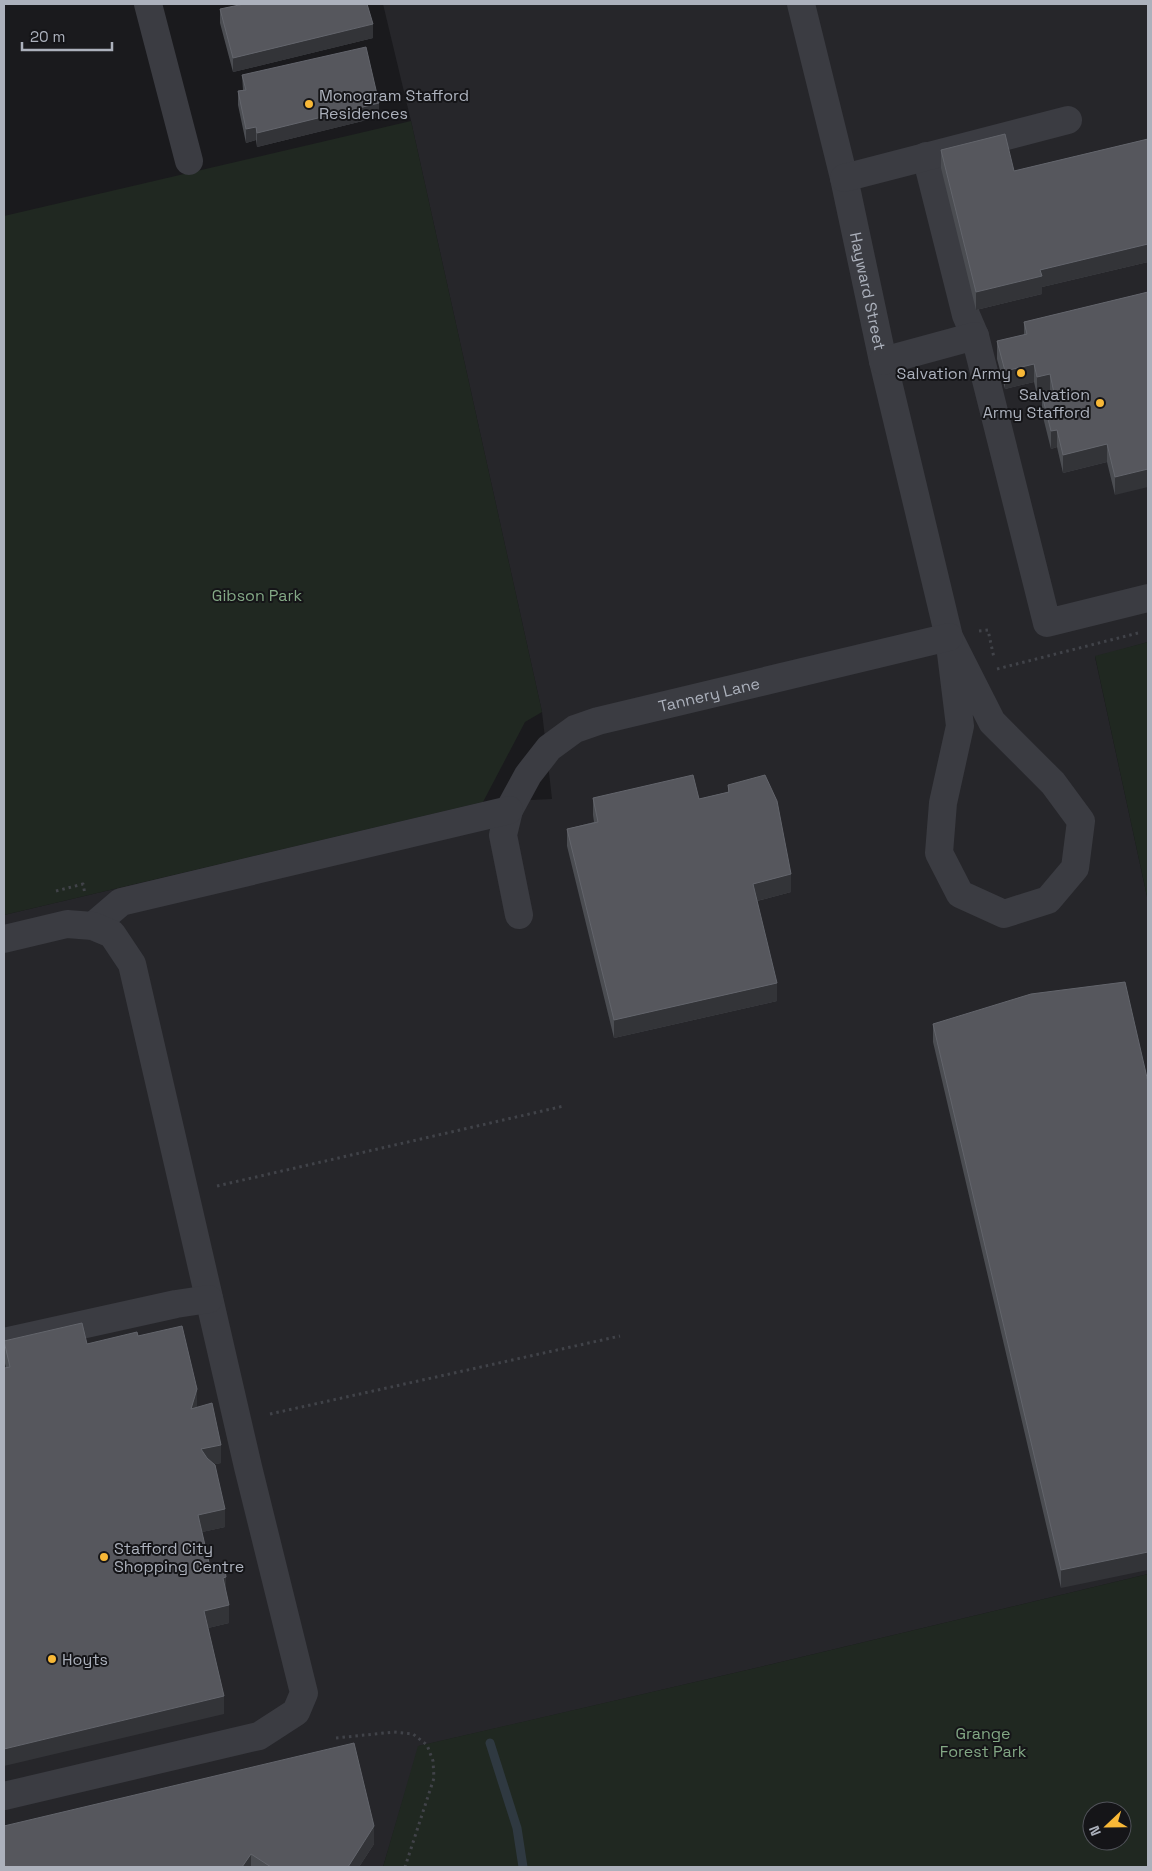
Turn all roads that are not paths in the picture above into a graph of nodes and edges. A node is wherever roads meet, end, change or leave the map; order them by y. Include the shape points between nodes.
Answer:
1 (148, 4) edge
2 (801, 4) edge
3 (1068, 120) dead end
4 (926, 156) junction
5 (189, 161) dead end
6 (844, 178) junction
7 (975, 336) junction
8 (884, 361) junction
9 (1148, 598) edge
10 (949, 637) junction
11 (509, 810) junction
12 (519, 916) dead end
13 (93, 926) junction
14 (4, 939) edge
15 (209, 1299) junction
16 (4, 1342) edge
17 (4, 1796) edge

1 - 5 street
2 - 6 street, Hayward Street
3 - 4 street
4 - 6 street
4 - 7 street via 966,315
6 - 8 street, Hayward Street
7 - 8 street
7 - 9 street via 1048,622
8 - 10 street, Hayward Street
10 - 10 street, Hayward Street via 992,722 1053,783 1081,821 1075,868 1048,900 1004,914 960,894 939,854 943,802 960,726
10 - 11 street, Tannery Lane via 575,729 549,748 528,775
11 - 12 street, Tannery Lane via 504,835
11 - 13 street via 121,902
13 - 14 street via 67,924
13 - 15 street via 112,934 132,964
15 - 16 street
15 - 17 street via 304,1693 296,1712 259,1736

